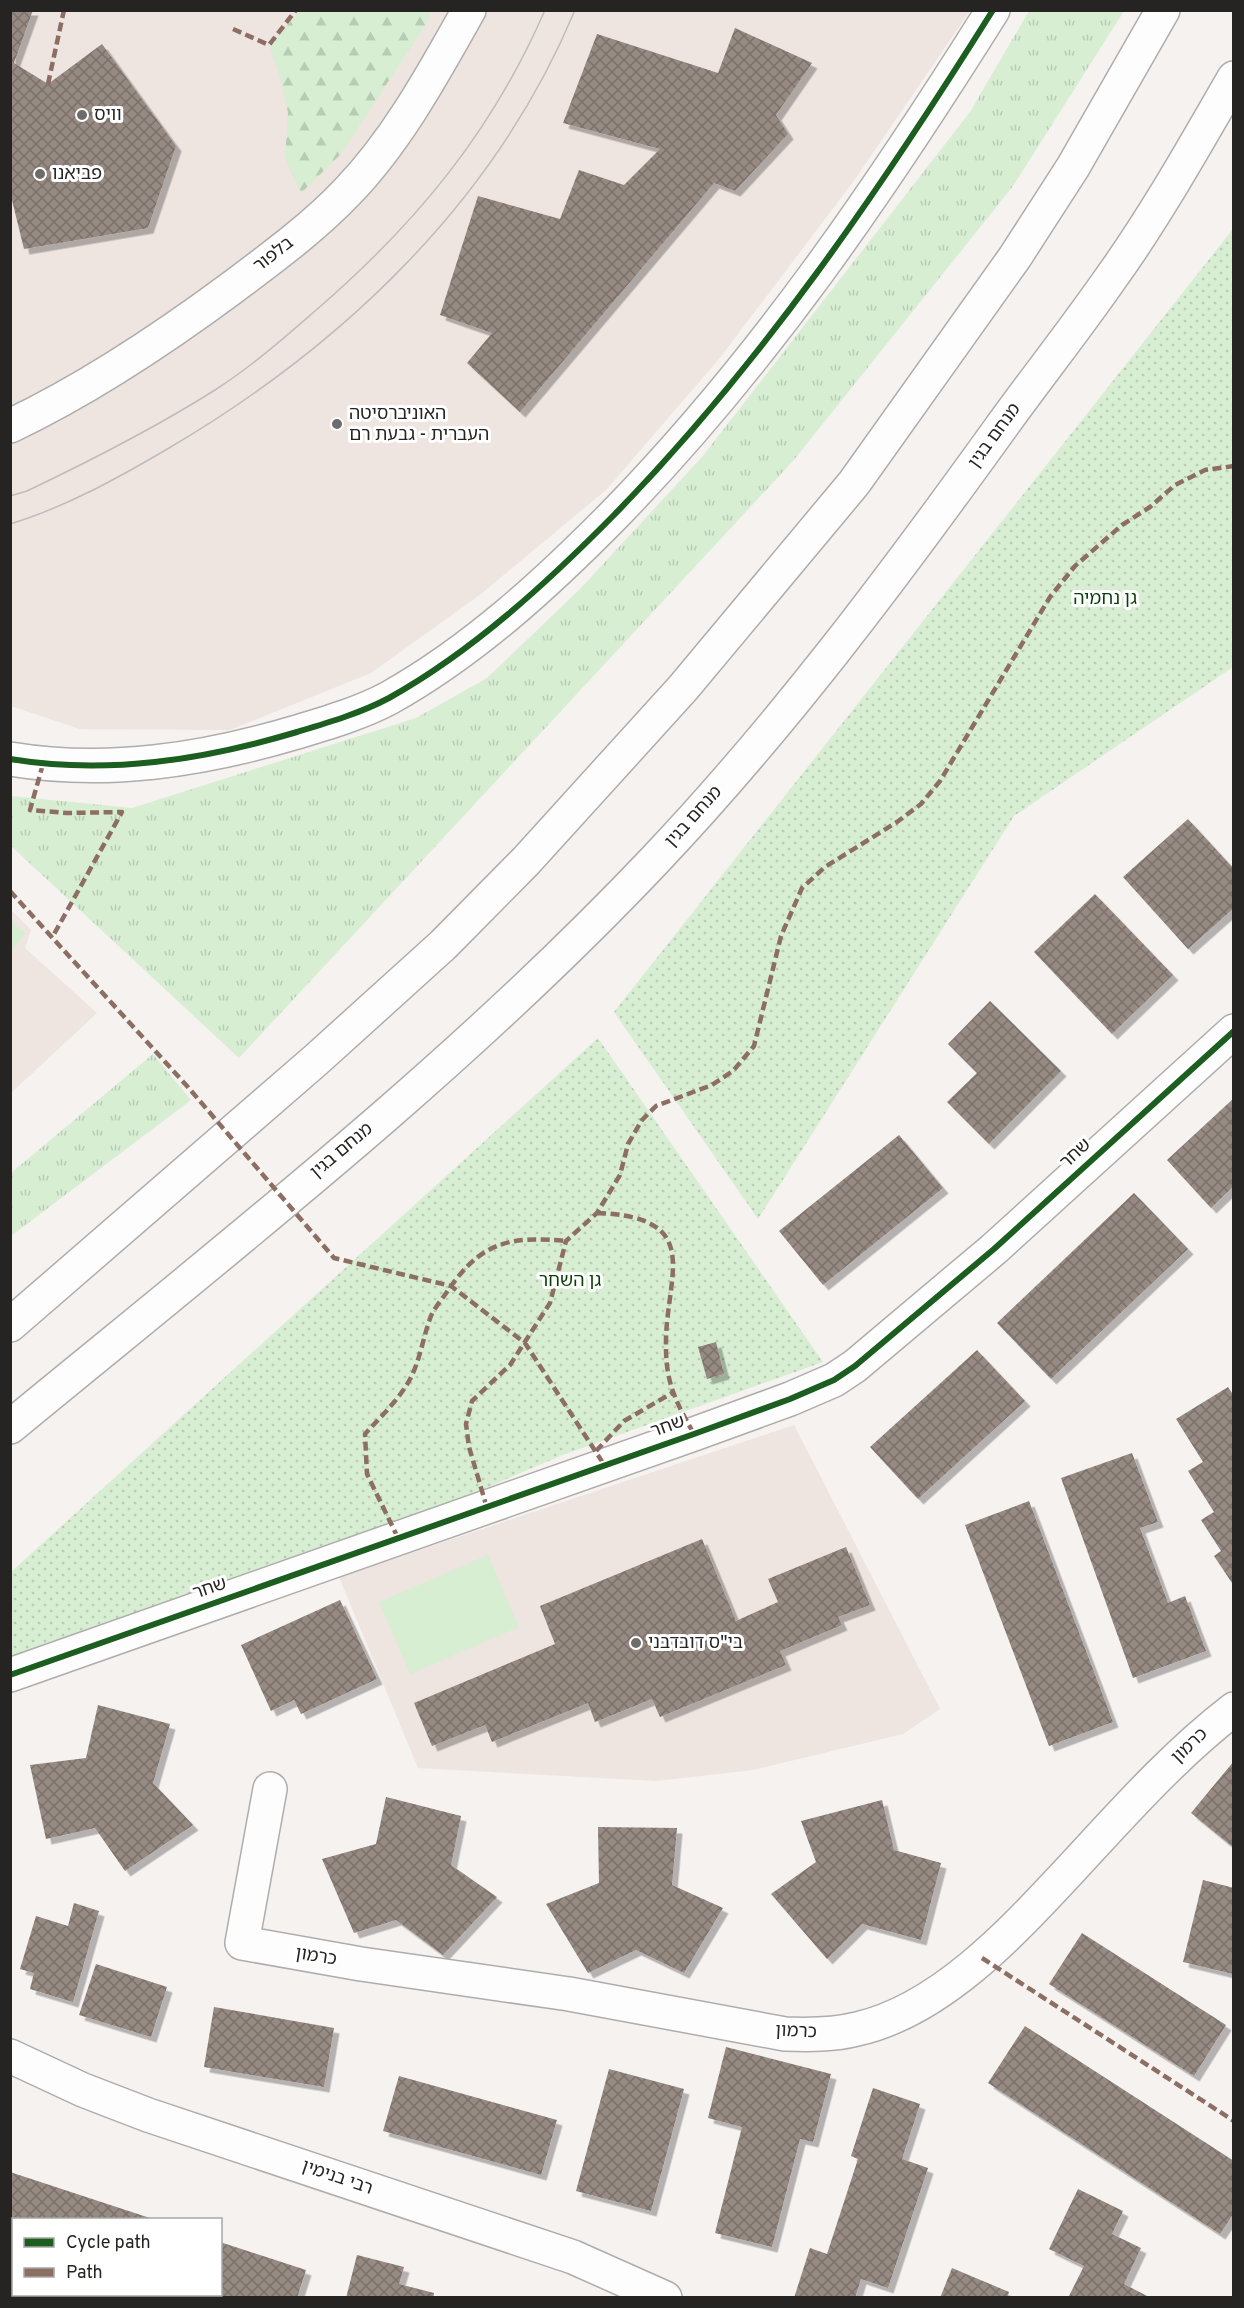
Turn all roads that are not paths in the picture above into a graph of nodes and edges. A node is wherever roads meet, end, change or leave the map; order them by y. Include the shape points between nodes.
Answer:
1 (469, 10) edge
2 (993, 10) edge
3 (1163, 10) edge
4 (1233, 78) edge
5 (10, 426) edge
6 (10, 759) edge
7 (1233, 1031) edge
8 (126, 1225) junction
9 (232, 1245) junction
10 (10, 1311) edge
11 (10, 1325) edge
12 (10, 1427) edge
13 (10, 1450) edge
14 (10, 1675) edge
15 (1233, 1709) edge
16 (270, 1789) dead end
17 (10, 2056) edge
18 (666, 2298) edge

1 - 5 main road, בלפור via 392,136 333,205 281,251 130,360 51,407
2 - 6 main road via 830,258 724,396 572,558 511,611 388,698 326,724 251,746 174,760 103,767
3 - 8 main road via 1073,167 1015,257 854,483 744,617 558,826 443,945
4 - 9 main road, מנחם בגין via 1187,160 1111,279 821,671 734,774 556,959 408,1095
7 - 14 main road, שחר via 928,1307 834,1380 642,1453
8 - 10 main road
8 - 11 main road
9 - 12 main road, מנחם בגין
9 - 13 main road
15 - 16 main road, כרמון via 1146,1788 1000,1944 948,1986 902,2012 859,2029 818,2035 785,2034 557,1992 242,1943
17 - 18 main road, רבי בנימין via 148,2115 573,2257

